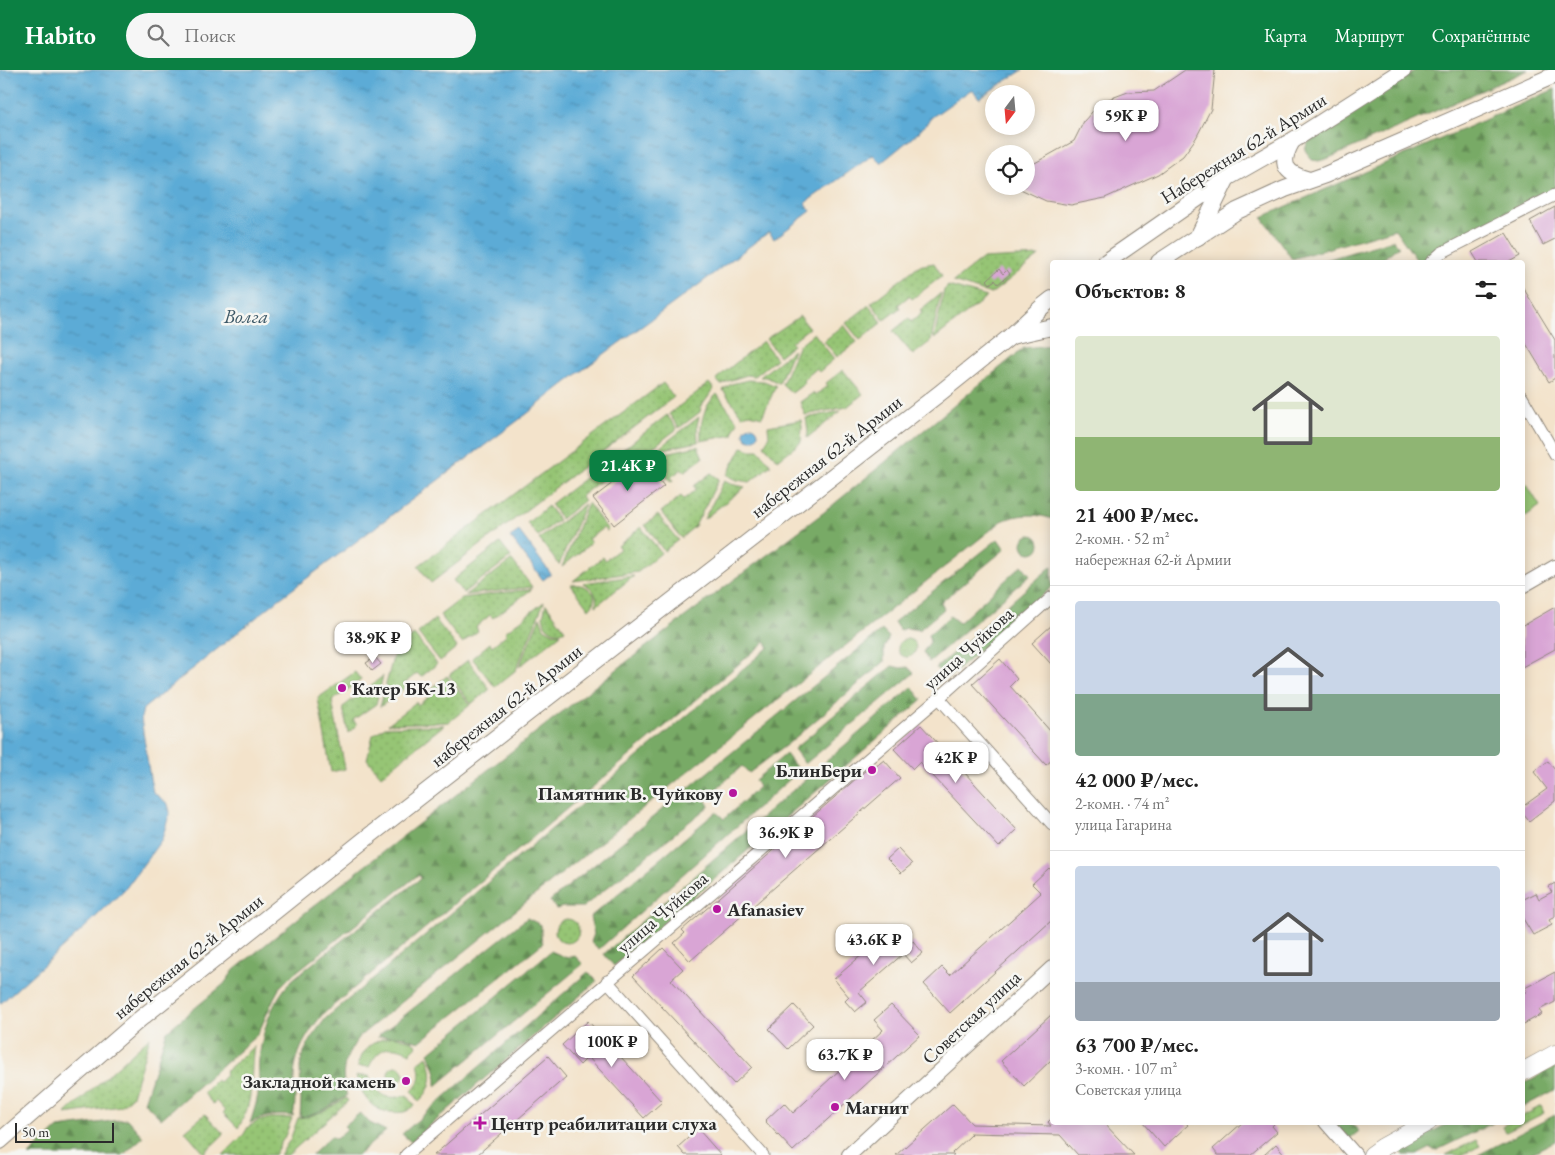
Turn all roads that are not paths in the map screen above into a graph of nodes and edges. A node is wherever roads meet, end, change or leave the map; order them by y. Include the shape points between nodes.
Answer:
1 (1403, 70) edge
2 (1555, 75) edge
3 (1292, 141) junction
4 (1227, 178) junction
5 (1309, 180) junction
6 (1555, 195) edge
7 (1210, 210) junction
8 (1237, 211) junction
9 (1178, 212) junction
10 (1198, 237) junction
11 (1444, 258) edge
12 (1109, 260) edge
13 (1163, 260) edge
14 (1050, 301) edge
15 (1050, 327) edge
16 (1011, 336) junction
17 (1525, 402) edge
18 (1555, 454) edge
19 (1555, 567) edge
20 (1525, 584) edge
21 (1050, 599) edge
22 (939, 698) junction
23 (1050, 822) edge
24 (1050, 970) edge
25 (607, 981) junction
26 (1555, 1054) edge
27 (1525, 1070) edge
28 (1329, 1125) edge
29 (1423, 1125) edge
30 (0, 1140) edge
31 (406, 1155) edge
32 (763, 1155) edge
33 (849, 1155) edge
34 (1355, 1155) edge
35 (1372, 1155) edge

1 - 3 main road, Набережная 62-й Армии
2 - 5 main road
3 - 4 main road, Набережная 62-й Армии
3 - 5 main road via 1285,154 1285,163 1294,176
4 - 7 main road
4 - 9 main road, Набережная 62-й Армии
5 - 8 main road
6 - 11 street
7 - 8 main road
7 - 9 main road
7 - 10 main road
8 - 10 main road
9 - 12 main road, Набережная 62-й Армии
10 - 13 main road
14 - 16 main road
15 - 16 main road, набережная 62-й Армии
16 - 30 main road, набережная 62-й Армии via 364,840 140,1019
17 - 18 street
19 - 20 street
21 - 22 street, улица Чуйкова
22 - 23 street
22 - 25 street, улица Чуйкова
24 - 33 street, Советская улица
25 - 31 street, улица Чуйкова
25 - 32 street
26 - 27 main road
28 - 34 street
29 - 35 main road

